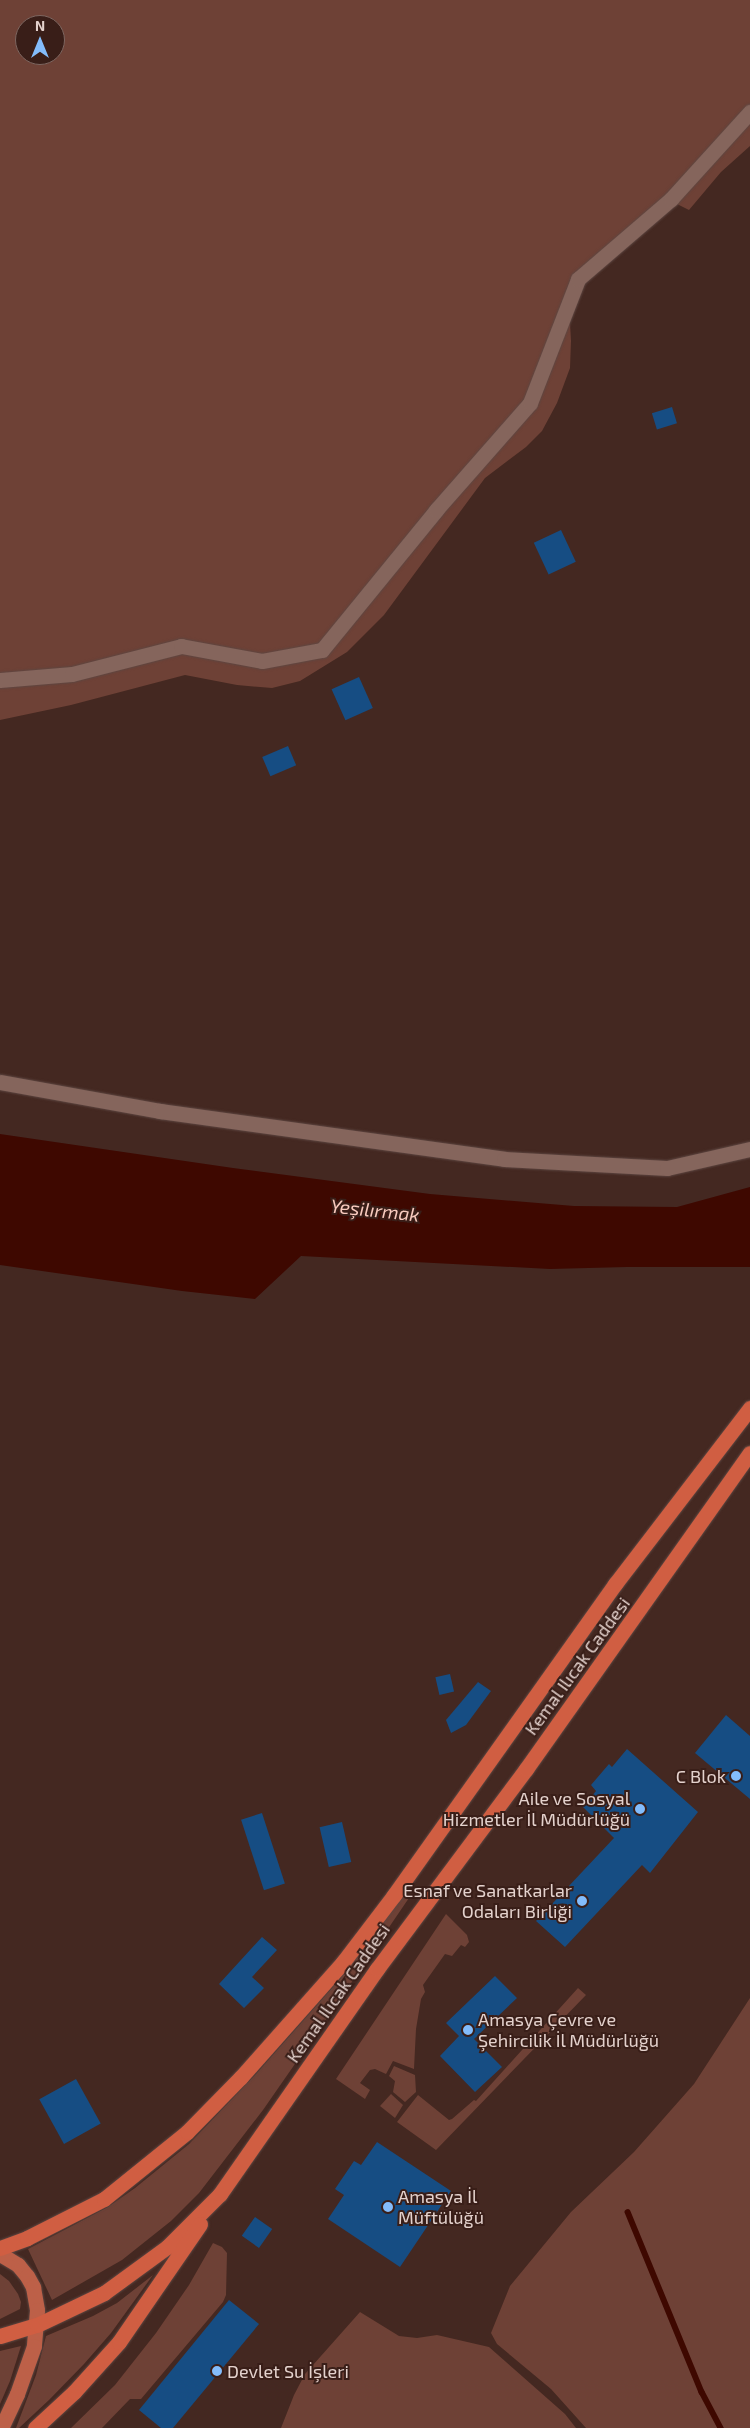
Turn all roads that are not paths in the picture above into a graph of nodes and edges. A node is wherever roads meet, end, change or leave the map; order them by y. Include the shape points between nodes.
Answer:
1 (750, 112) edge
2 (0, 680) edge
3 (0, 1082) edge
4 (750, 1149) edge
5 (750, 1408) edge
6 (750, 1453) edge
7 (220, 2194) junction
8 (0, 2248) edge
9 (0, 2254) edge
10 (37, 2325) junction
11 (0, 2336) edge
12 (2, 2428) edge
13 (35, 2428) edge

1 - 2 street via 671,199 578,279 530,403 436,510 322,650 262,661 181,646 72,674
3 - 4 street via 160,1111 504,1159 667,1168
5 - 8 highway, Kemal Ilıcak Caddesi via 615,1584 394,1895 343,1962 248,2070 187,2132 110,2195 75,2215
6 - 7 highway, Kemal Ilıcak Caddesi via 526,1769 377,1969
7 - 10 highway, Kemal Ilıcak Caddesi via 174,2241 136,2271 104,2293
7 - 13 highway via 174,2266 119,2342 74,2392
9 - 10 main road via 9,2257 27,2276 36,2298
10 - 11 highway, Kemal Ilıcak Caddesi
10 - 12 main road via 26,2373

